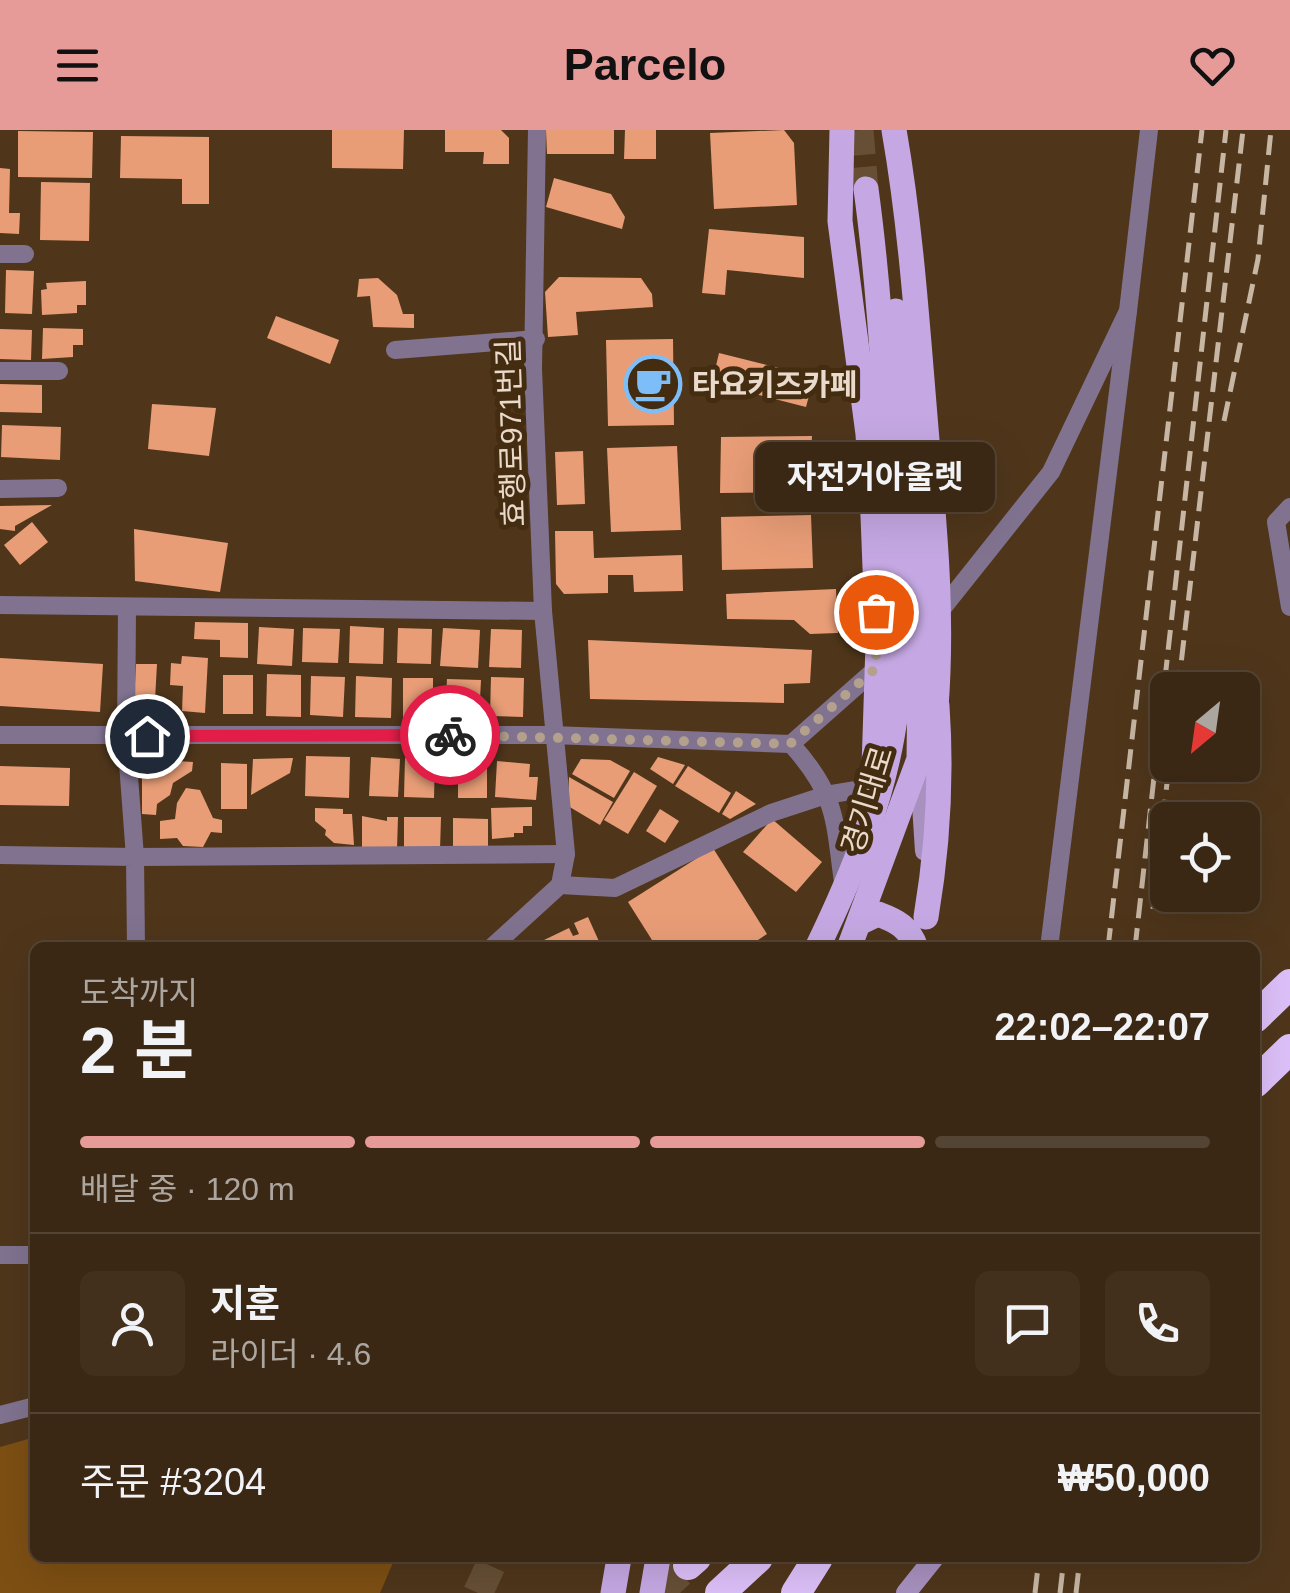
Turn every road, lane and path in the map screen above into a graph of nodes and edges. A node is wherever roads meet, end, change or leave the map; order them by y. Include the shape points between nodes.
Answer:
1 (536, 130) edge
2 (842, 130) edge
3 (894, 130) edge
4 (1149, 130) edge
5 (0, 254) edge
6 (25, 254) dead end
7 (1128, 311) junction
8 (536, 340) junction
9 (394, 350) dead end
10 (0, 371) edge
11 (59, 371) dead end
12 (58, 488) dead end
13 (0, 489) edge
14 (1290, 507) edge
15 (0, 605) edge
16 (127, 608) junction
17 (1290, 608) edge
18 (942, 609) junction
19 (543, 611) junction
20 (876, 668) junction
21 (937, 706) junction
22 (552, 735) junction
23 (0, 736) edge
24 (126, 736) junction
25 (790, 744) junction
26 (919, 759) junction
27 (876, 792) junction
28 (826, 795) junction
29 (566, 854) junction
30 (0, 855) edge
31 (135, 857) junction
32 (560, 886) junction
33 (844, 892) junction
34 (926, 917) junction
35 (859, 923) junction
36 (136, 942) edge
37 (498, 942) edge
38 (821, 942) edge
39 (852, 942) edge
40 (915, 942) edge
41 (920, 942) edge
42 (1051, 942) edge
43 (1290, 984) edge
44 (1260, 1013) edge
45 (1290, 1049) edge
46 (1260, 1078) edge
47 (0, 1255) edge
48 (30, 1255) edge
49 (30, 1407) edge
50 (0, 1415) edge
51 (618, 1562) edge
52 (657, 1562) edge
53 (754, 1562) edge
54 (815, 1562) edge
55 (931, 1562) edge
56 (613, 1593) edge
57 (652, 1593) edge
58 (720, 1593) edge
59 (796, 1593) edge
60 (906, 1593) edge

1 - 8 street, 효행로971번길
2 - 20 main road, 경기대로 via 840,220 868,434
3 - 18 main road via 908,198
4 - 7 street
5 - 6 street
7 - 18 street via 1050,472
7 - 42 street
8 - 9 street
8 - 19 street, 효행로971번길
10 - 11 street
12 - 13 street
14 - 17 street via 1276,522
15 - 16 street
16 - 19 street
16 - 24 street
18 - 21 main road
19 - 22 street, 효행로971번길
20 - 25 street
20 - 27 main road, 경기대로
21 - 26 main road
21 - 34 main road via 941,764
22 - 24 street
22 - 25 street
22 - 29 street, 효행로971번길
23 - 24 street
24 - 31 street
25 - 28 street
26 - 27 main road, 경기대로 via 921,598 874,188 900,639 896,712
26 - 34 street
26 - 35 main road, 경기대로
27 - 28 street
27 - 33 main road, 경기대로
28 - 32 street via 771,813 615,888
28 - 33 street via 836,811
29 - 31 street
29 - 32 street, 효행로971번길
30 - 31 street
31 - 36 street
32 - 37 street
33 - 38 main road, 경기대로
34 - 41 street
35 - 39 main road, 경기대로
35 - 40 main road via 878,914 910,931
43 - 44 highway
45 - 46 highway
47 - 48 street
49 - 50 street
51 - 56 main road
52 - 57 main road
53 - 58 highway
54 - 59 highway
55 - 60 street

